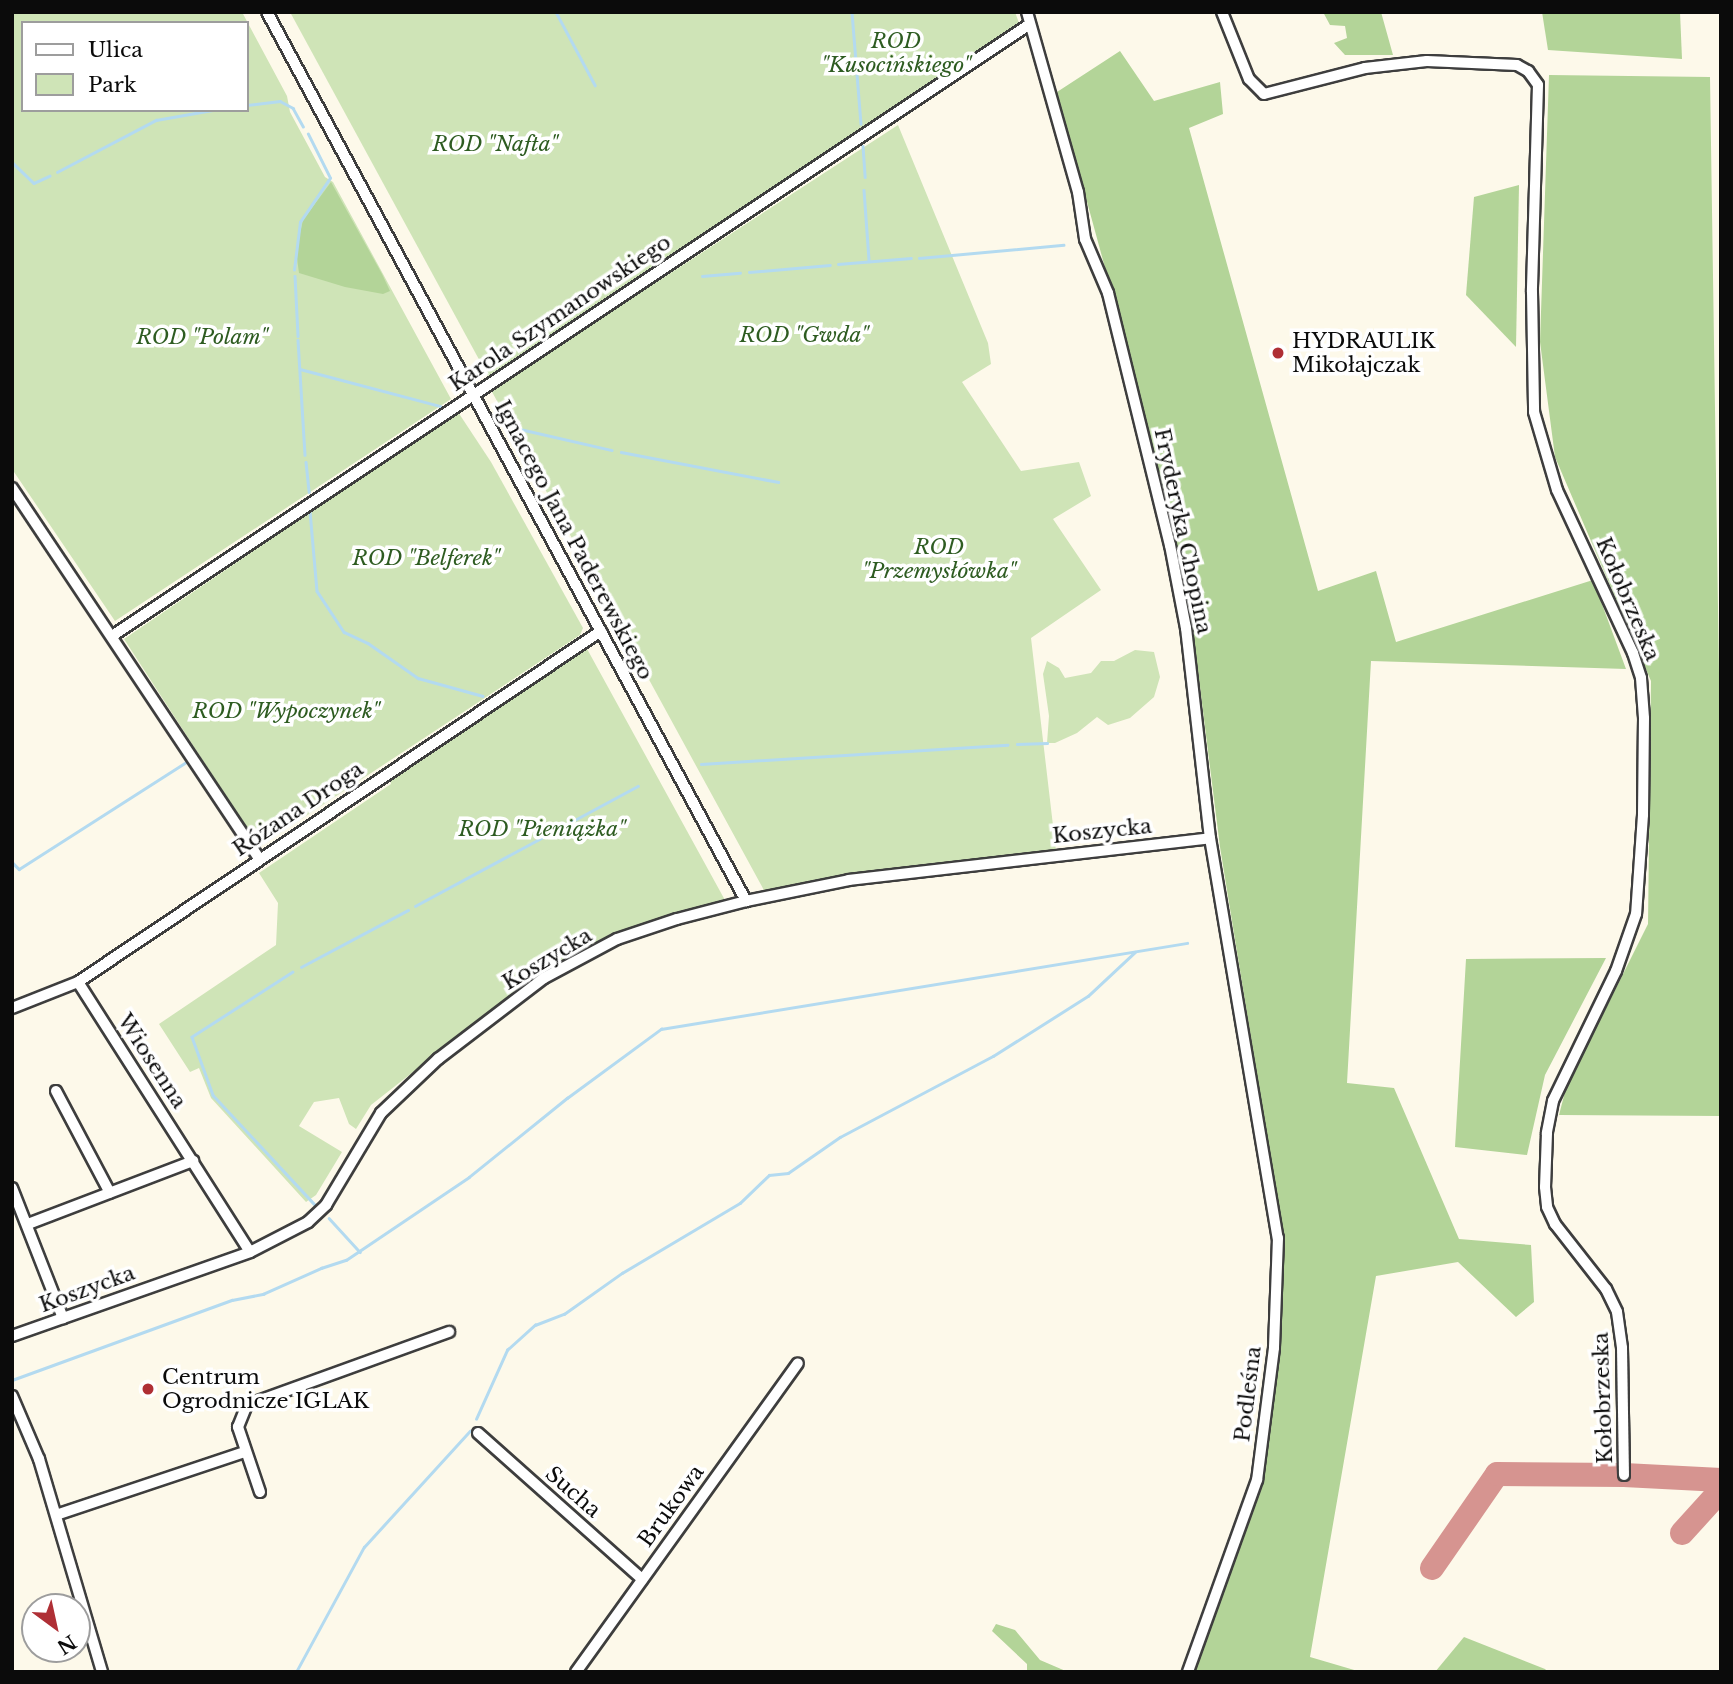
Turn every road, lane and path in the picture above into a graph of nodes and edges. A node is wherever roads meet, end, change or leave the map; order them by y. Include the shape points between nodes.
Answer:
1 (267, 12) edge
2 (1027, 12) edge
3 (1222, 12) edge
4 (1030, 24) junction
5 (474, 393) junction
6 (12, 488) edge
7 (601, 631) junction
8 (112, 636) junction
9 (1210, 838) junction
10 (259, 858) junction
11 (747, 901) junction
12 (78, 982) junction
13 (12, 1009) edge
14 (56, 1091) dead end
15 (1259, 1111) joint
16 (193, 1161) junction
17 (12, 1188) edge
18 (110, 1193) junction
19 (28, 1224) junction
20 (250, 1252) junction
21 (63, 1318) junction
22 (449, 1332) dead end
23 (12, 1336) edge
24 (798, 1363) dead end
25 (12, 1396) edge
26 (478, 1433) dead end
27 (244, 1452) junction
28 (1624, 1475) dead end
29 (260, 1492) dead end
30 (56, 1515) junction
31 (642, 1578) junction
32 (102, 1672) edge
33 (576, 1672) edge
34 (1188, 1672) edge

1 - 5 street, Ignacego Jana Paderewskiego
2 - 4 street, Fryderyka Chopina
3 - 28 street, Kołobrzeska via 1248,79 1265,94 1365,68 1427,61 1517,65 1538,85 1534,412 1557,490 1633,653 1641,678 1644,718 1636,914 1616,971 1553,1101 1546,1133 1547,1208 1606,1289 1617,1312
4 - 5 street, Karola Szymanowskiego
4 - 9 street, Fryderyka Chopina via 1078,192 1085,239 1108,293 1170,545 1186,628
5 - 7 street, Ignacego Jana Paderewskiego
5 - 8 street, Karola Szymanowskiego
6 - 8 street
7 - 10 street, Różana Droga
7 - 11 street, Ignacego Jana Paderewskiego
8 - 10 street
9 - 11 street, Koszycka via 916,870
9 - 15 street, Fryderyka Chopina
10 - 12 street, Różana Droga
11 - 20 street, Koszycka via 617,939 544,978 438,1059 381,1113 317,1216
12 - 13 street, Różana Droga
12 - 16 street, Wiosenna
14 - 18 street
15 - 34 street, Podleśna via 1278,1238 1274,1348 1257,1480
16 - 18 street
16 - 20 street, Wiosenna
17 - 19 street
18 - 19 street
19 - 21 street
20 - 21 street, Koszycka
21 - 23 street, Koszycka
22 - 27 street via 247,1405 238,1427
24 - 31 street, Brukowa
25 - 30 street via 35,1447
26 - 31 street, Sucha
27 - 29 street
27 - 30 street
30 - 32 street
31 - 33 street, Brukowa

